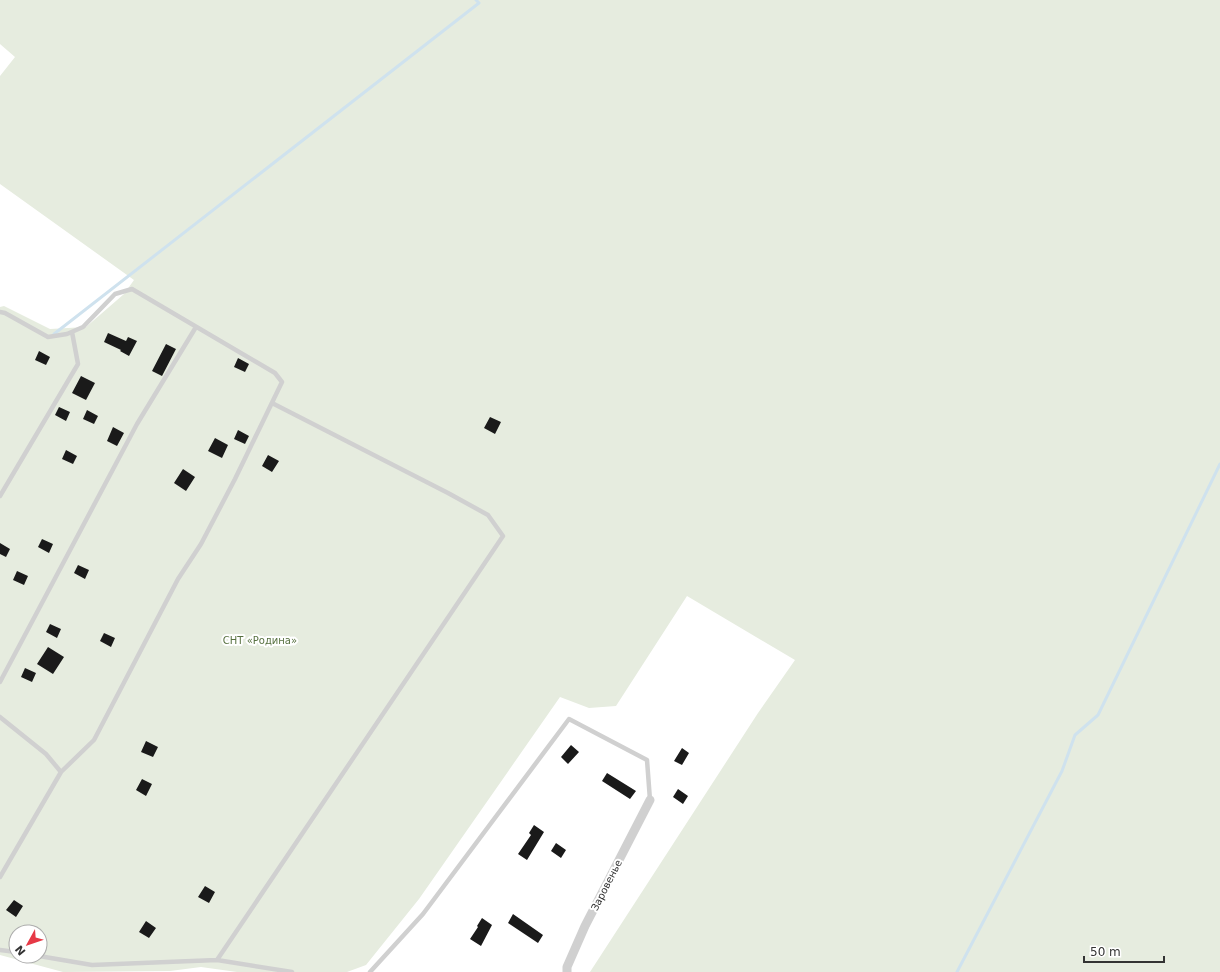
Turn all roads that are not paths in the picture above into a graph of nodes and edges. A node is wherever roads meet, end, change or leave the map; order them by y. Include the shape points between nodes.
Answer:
1 (0, 312) edge
2 (196, 327) junction
3 (72, 332) junction
4 (272, 403) junction
5 (0, 496) edge
6 (0, 682) edge
7 (0, 717) edge
8 (61, 772) junction
9 (650, 800) joint
10 (0, 877) edge
11 (48, 958) edge
12 (217, 960) junction
13 (292, 972) edge
14 (370, 972) edge
15 (567, 972) edge

1 - 3 lane via 48,337
2 - 3 lane via 132,289 115,294 83,327
2 - 4 lane via 276,373 282,382
2 - 6 lane via 138,424
3 - 5 lane via 78,364
4 - 8 lane via 201,544 178,579 94,740
4 - 12 lane via 488,515 503,536
7 - 8 lane via 46,754
8 - 10 lane
9 - 14 lane via 648,760 569,719 423,914
9 - 15 street, Заровенье via 585,926
11 - 12 lane via 92,965
12 - 13 lane

